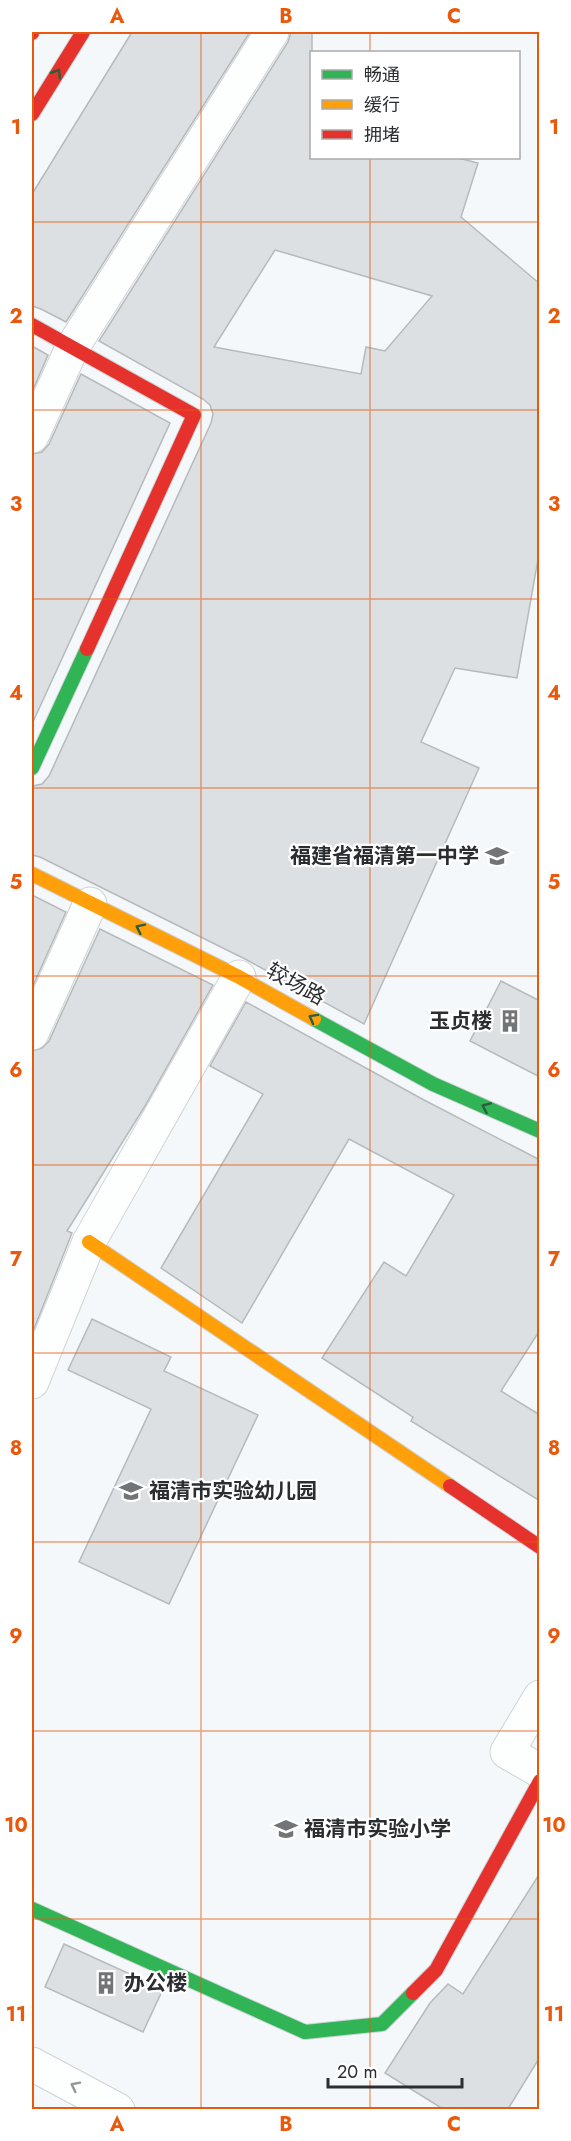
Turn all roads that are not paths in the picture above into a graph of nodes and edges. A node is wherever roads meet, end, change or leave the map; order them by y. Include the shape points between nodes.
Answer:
1 (83, 32) edge
2 (273, 32) edge
3 (32, 114) edge
4 (32, 326) edge
5 (72, 348) junction
6 (32, 436) edge
7 (32, 768) edge
8 (32, 874) edge
9 (90, 904) junction
10 (239, 977) junction
11 (32, 1033) edge
12 (540, 1131) edge
13 (89, 1242) junction
14 (32, 1382) edge
15 (540, 1547) edge
16 (540, 1697) edge
17 (540, 1771) edge
18 (540, 1781) edge
19 (32, 1909) edge
20 (32, 2064) edge
21 (118, 2109) edge

3 -> 1 street
2 - 5 street
4 - 5 street
5 - 6 street
5 - 7 street via 194,415
8 - 9 street, 较场路
10 -> 9 street, 较场路
9 - 11 street
12 -> 10 street, 较场路 via 433,1084
10 - 13 street
13 - 14 street
13 - 15 street
16 - 17 street via 507,1752
18 - 19 street via 436,1970 382,2024 305,2032
21 -> 20 street

